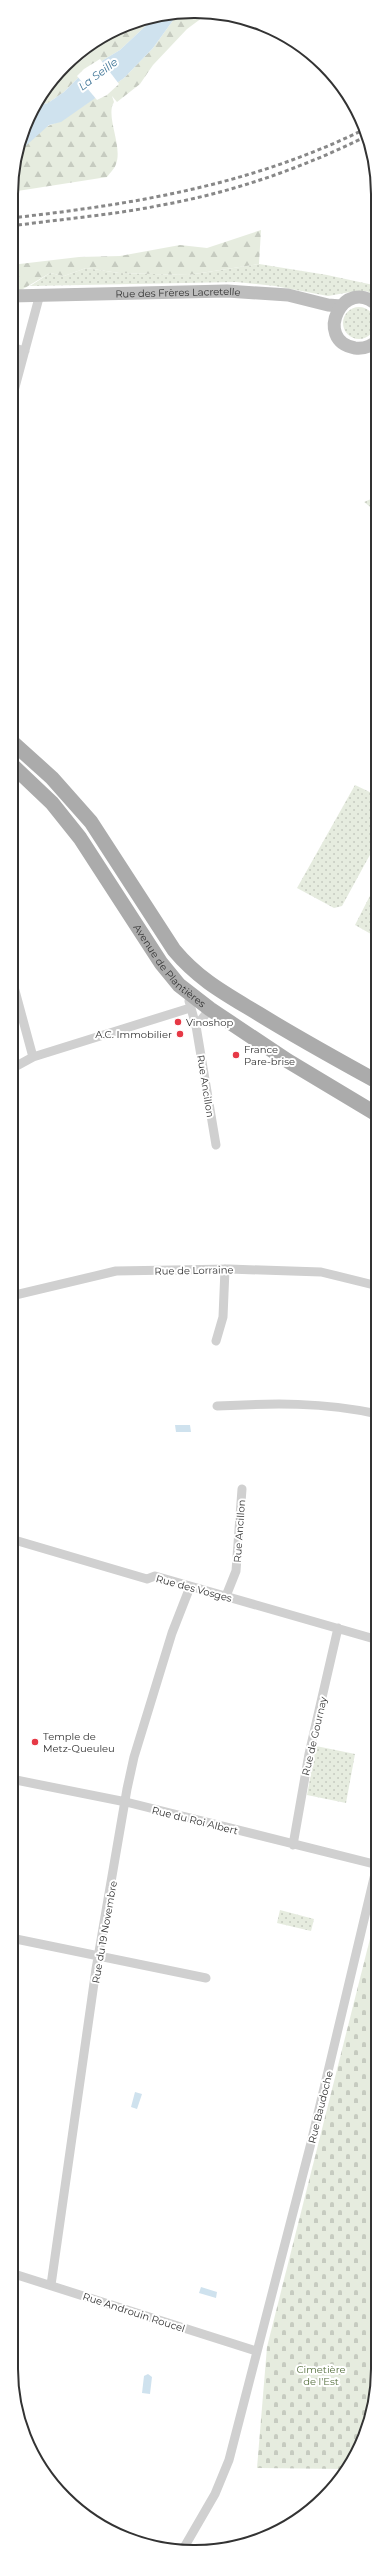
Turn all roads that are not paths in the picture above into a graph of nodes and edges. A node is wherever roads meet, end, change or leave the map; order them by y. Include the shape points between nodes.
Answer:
1 (40, 294) junction
2 (18, 296) edge
3 (315, 301) junction
4 (371, 302) edge
5 (341, 306) junction
6 (334, 317) junction
7 (371, 345) edge
8 (18, 349) edge
9 (25, 351) junction
10 (18, 376) edge
11 (18, 747) edge
12 (18, 771) edge
13 (191, 1002) junction
14 (18, 1003) edge
15 (210, 1009) junction
16 (196, 1026) junction
17 (32, 1057) junction
18 (18, 1065) edge
19 (371, 1078) edge
20 (371, 1111) edge
21 (216, 1145) dead end
22 (225, 1269) junction
23 (371, 1284) edge
24 (18, 1294) edge
25 (216, 1341) dead end
26 (218, 1406) dead end
27 (371, 1413) edge
28 (242, 1489) dead end
29 (18, 1541) edge
30 (190, 1587) junction
31 (226, 1596) junction
32 (338, 1628) junction
33 (371, 1638) edge
34 (18, 1779) edge
35 (126, 1802) junction
36 (293, 1845) junction
37 (371, 1862) edge
38 (371, 1889) edge
39 (18, 1939) edge
40 (100, 1956) junction
41 (206, 1978) dead end
42 (18, 2275) edge
43 (51, 2285) junction
44 (256, 2351) junction
45 (185, 2545) edge

1 - 2 main road, Rue des Frères Lacretelle
1 - 3 main road, Rue des Frères Lacretelle via 227,291 288,295
1 - 9 street
3 - 5 main road, Rue des Frères Lacretelle
3 - 6 main road, Rue des Frères Lacretelle
4 - 5 main road via 356,298
5 - 6 main road
6 - 7 main road via 336,334 344,344 360,348
8 - 9 street
9 - 10 street
11 - 19 main road, Avenue de Plantières via 52,778 91,822 174,950 190,969 206,982 287,1031
12 - 13 main road, Avenue de Plantières via 52,803 80,838 161,963
13 - 15 main road, Avenue de Plantières
13 - 16 street, Rue Ancillon
13 - 17 street
14 - 17 street
15 - 16 street
15 - 20 main road, Avenue de Plantières via 288,1061
16 - 21 street, Rue Ancillon
17 - 18 street
22 - 23 street, Rue de Lorraine via 321,1272
22 - 24 street, Rue de Lorraine via 116,1271
22 - 25 street via 223,1317
26 - 27 street via 286,1402
28 - 31 street, Rue Ancillon via 236,1571
29 - 30 street, Rue des Vosges via 147,1579 155,1576
30 - 31 street, Rue des Vosges
30 - 35 street, Rue du 19 Novembre via 172,1632 134,1757
31 - 32 street, Rue des Vosges
32 - 33 street, Rue des Vosges
32 - 36 street, Rue de Gournay via 309,1754
34 - 35 street, Rue du Roi Albert
35 - 36 street, Rue du Roi Albert
35 - 40 street, Rue du 19 Novembre
36 - 37 street, Rue du Roi Albert
38 - 44 street, Rue Baudoche via 313,2137
39 - 40 street
40 - 41 street
40 - 43 street, Rue du 19 Novembre
42 - 43 street, Rue Androuin Roucel
43 - 44 street, Rue Androuin Roucel
44 - 45 street, Rue Baudoche via 229,2460 215,2494

